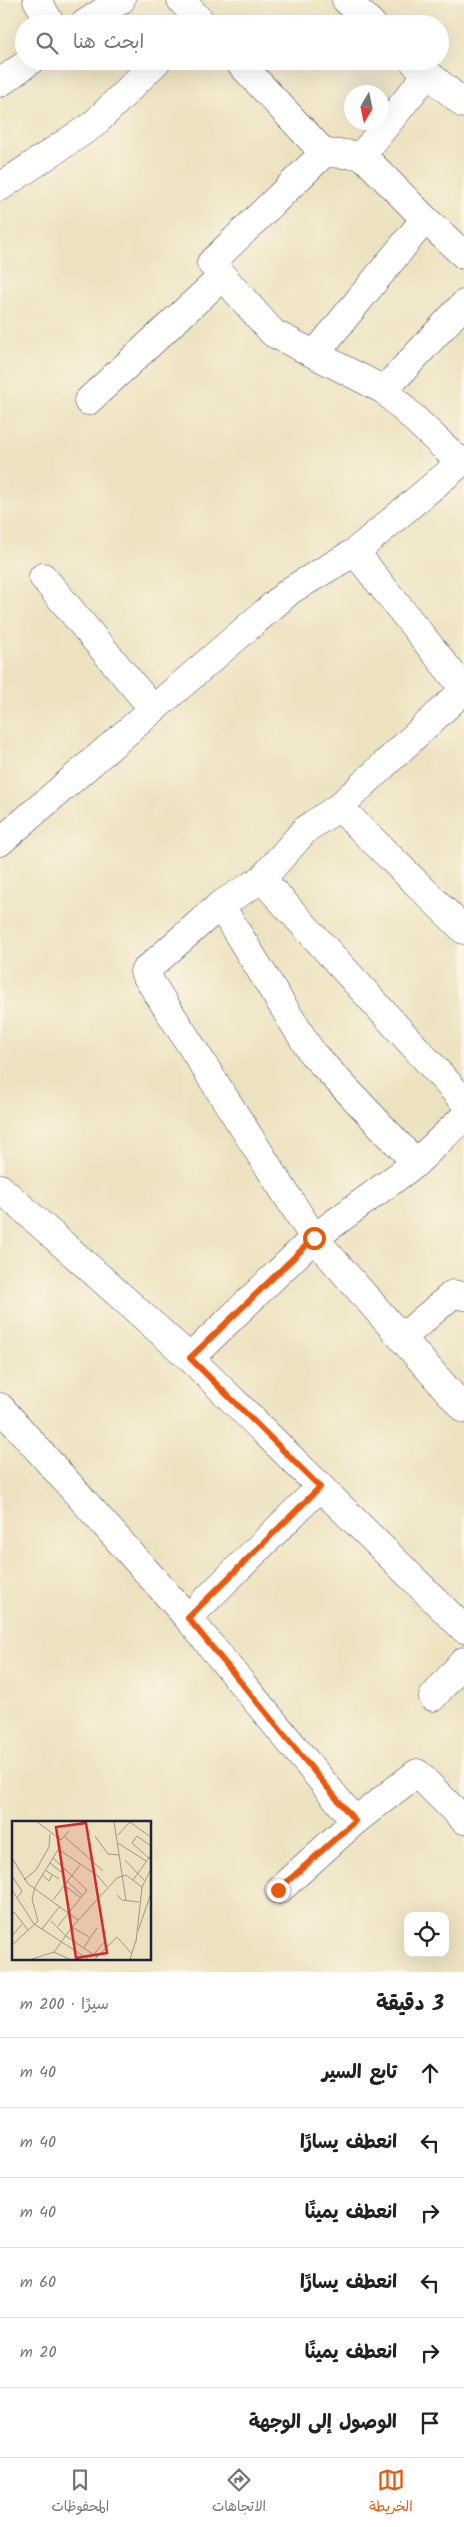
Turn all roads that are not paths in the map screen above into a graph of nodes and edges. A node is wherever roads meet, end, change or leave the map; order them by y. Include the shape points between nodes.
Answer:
1 (37, 0) edge
2 (121, 0) edge
3 (346, 0) edge
4 (46, 15) edge
5 (98, 15) edge
6 (362, 15) edge
7 (18, 70) edge
8 (148, 70) edge
9 (246, 70) edge
10 (419, 70) edge
11 (422, 70) edge
12 (0, 83) edge
13 (464, 104) edge
14 (324, 154) junction
15 (362, 155) junction
16 (0, 187) edge
17 (425, 220) junction
18 (464, 255) edge
19 (222, 277) junction
20 (464, 304) edge
21 (315, 354) junction
22 (384, 390) junction
23 (88, 401) dead end
24 (463, 461) edge
25 (355, 552) junction
26 (43, 577) dead end
27 (464, 690) edge
28 (153, 709) junction
29 (339, 807) junction
30 (0, 842) edge
31 (262, 879) junction
32 (220, 905) junction
33 (464, 930) edge
34 (464, 1101) edge
35 (464, 1117) edge
36 (416, 1163) junction
37 (0, 1188) edge
38 (314, 1238) junction
39 (464, 1296) edge
40 (402, 1338) junction
41 (190, 1358) junction
42 (0, 1407) edge
43 (464, 1409) edge
44 (320, 1487) junction
45 (188, 1618) junction
46 (464, 1629) edge
47 (464, 1661) edge
48 (433, 1696) dead end
49 (464, 1820) edge
50 (355, 1821) junction
51 (278, 1890) dead end

1 - 4 street
2 - 5 street
3 - 6 street
7 - 12 street
8 - 16 street via 94,124
9 - 14 street
10 - 15 street
11 - 13 street
14 - 15 street
14 - 19 street via 211,263
15 - 17 street
17 - 18 street
17 - 21 street
19 - 21 street via 273,333
19 - 23 street
20 - 22 street
21 - 22 street
22 - 24 street
24 - 25 street
25 - 27 street
25 - 28 street via 291,590
26 - 28 street
27 - 29 street
28 - 30 street
29 - 31 street via 306,829
29 - 33 street
31 - 32 street
31 - 34 street
32 - 36 street via 312,1053
32 - 38 street via 144,972
35 - 36 street
36 - 38 street
37 - 41 street
38 - 40 street
38 - 41 street
39 - 40 street via 453,1294
40 - 43 street
41 - 44 street
42 - 45 street
44 - 45 street
44 - 46 street
45 - 50 street
47 - 48 street
49 - 50 street via 417,1773
50 - 51 street

